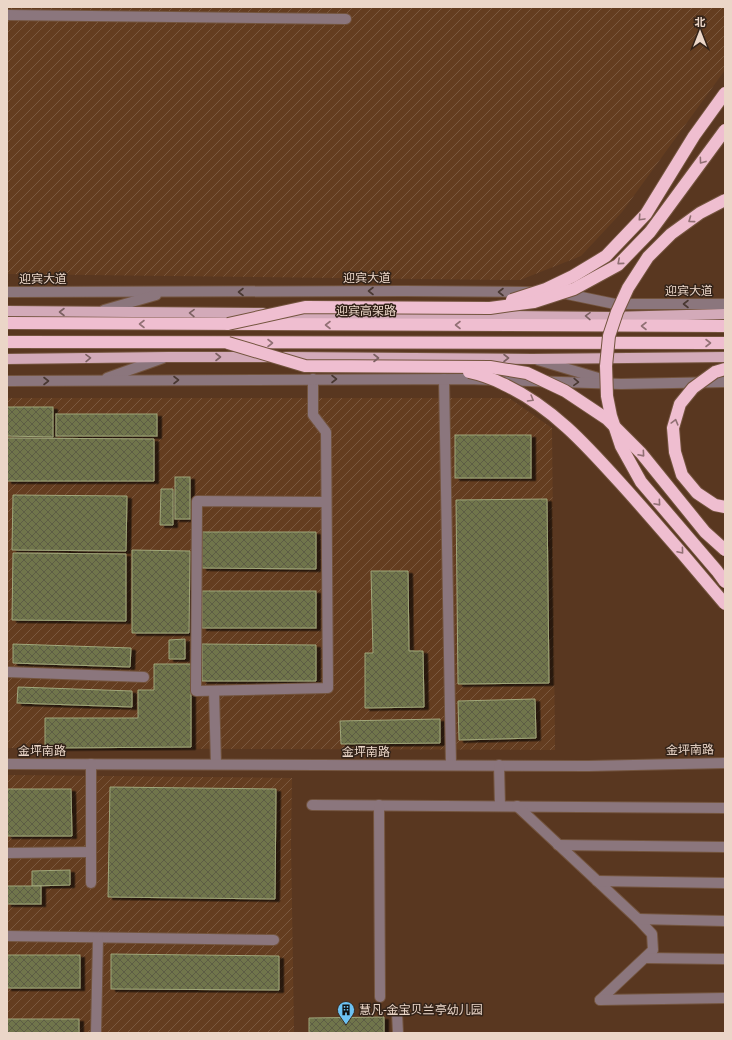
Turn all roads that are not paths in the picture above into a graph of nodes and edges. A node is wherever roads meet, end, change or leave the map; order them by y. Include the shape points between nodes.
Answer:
1 (7, 15) edge
2 (346, 19) dead end
3 (725, 93) edge
4 (725, 130) edge
5 (725, 200) edge
6 (7, 292) edge
7 (167, 292) junction
8 (725, 304) edge
9 (490, 308) junction
10 (7, 311) edge
11 (98, 312) junction
12 (725, 314) edge
13 (7, 323) edge
14 (228, 324) junction
15 (725, 326) edge
16 (7, 342) edge
17 (228, 343) junction
18 (725, 343) edge
19 (168, 357) junction
20 (725, 357) edge
21 (532, 358) junction
22 (7, 359) edge
23 (725, 369) edge
24 (443, 373) junction
25 (99, 380) junction
26 (313, 380) junction
27 (7, 381) edge
28 (725, 382) edge
29 (620, 384) junction
30 (326, 502) junction
31 (725, 507) edge
32 (725, 550) edge
33 (725, 582) edge
34 (725, 604) edge
35 (7, 672) edge
36 (144, 677) dead end
37 (214, 691) junction
38 (725, 763) edge
39 (7, 764) edge
40 (91, 764) junction
41 (216, 764) junction
42 (451, 765) junction
43 (499, 765) junction
44 (312, 805) dead end
45 (379, 805) junction
46 (500, 806) junction
47 (517, 806) junction
48 (725, 808) edge
49 (558, 844) junction
50 (725, 847) edge
51 (91, 852) junction
52 (7, 853) edge
53 (597, 881) junction
54 (725, 882) edge
55 (91, 883) dead end
56 (638, 919) junction
57 (725, 921) edge
58 (7, 936) edge
59 (98, 938) junction
60 (274, 940) dead end
61 (645, 958) junction
62 (725, 959) edge
63 (380, 997) dead end
64 (725, 998) edge
65 (397, 1013) dead end
66 (96, 1033) edge
67 (398, 1033) edge

1 - 2 street
3 -> 9 highway, bridge via 694,136 646,214 606,256 574,276
4 -> 9 highway, bridge via 650,232 618,265 574,289 534,302
5 -> 33 highway, bridge via 700,213 671,234 648,257 628,288 617,312 610,336 606,366 607,396 620,446 641,482
6 - 7 street, 迎宾大道
8 -> 7 street, 迎宾大道 via 615,304 560,292
7 - 11 street
9 - 14 highway, bridge via 305,307
11 -> 10 main road, 迎宾大道
12 -> 11 main road, 迎宾大道 via 611,317
14 -> 13 highway, 迎宾高架路
15 -> 14 highway, 迎宾高架路, bridge
16 - 17 highway
17 -> 18 highway, bridge
17 - 24 highway, bridge via 305,366
19 -> 21 main road
22 -> 19 main road
19 - 25 street
20 - 21 main road
21 - 29 street
31 -> 23 highway, bridge via 715,505 697,493 682,475 675,452 673,428 680,404 693,388 715,372
26 -> 24 street
24 -> 29 street via 474,379
24 -> 32 highway, bridge via 490,367 527,373 565,391 607,419 641,453 705,532
24 -> 34 highway, bridge via 483,375 538,403 560,420 650,516
24 - 42 street
25 -> 26 street
27 -> 25 street
26 - 30 street via 313,414 326,432
28 - 29 street
30 - 37 street via 328,688
30 - 37 street via 197,501 196,691
35 - 36 street
37 - 41 street
38 - 43 street, 金坪南路
39 - 40 street, 金坪南路
40 - 41 street, 金坪南路
40 - 51 street
41 - 42 street, 金坪南路
42 - 43 street, 金坪南路
43 - 46 street
44 - 45 street
45 - 46 street
45 - 63 street
46 - 47 street
47 - 48 street
47 - 49 street
49 - 50 street
49 - 53 street
51 - 52 street
51 - 55 street
53 - 54 street
53 - 56 street
56 - 57 street
56 - 61 street via 652,934 653,950
58 - 59 street
59 - 60 street
59 - 66 street
61 - 62 street
61 - 64 street via 600,1000
65 - 67 street

